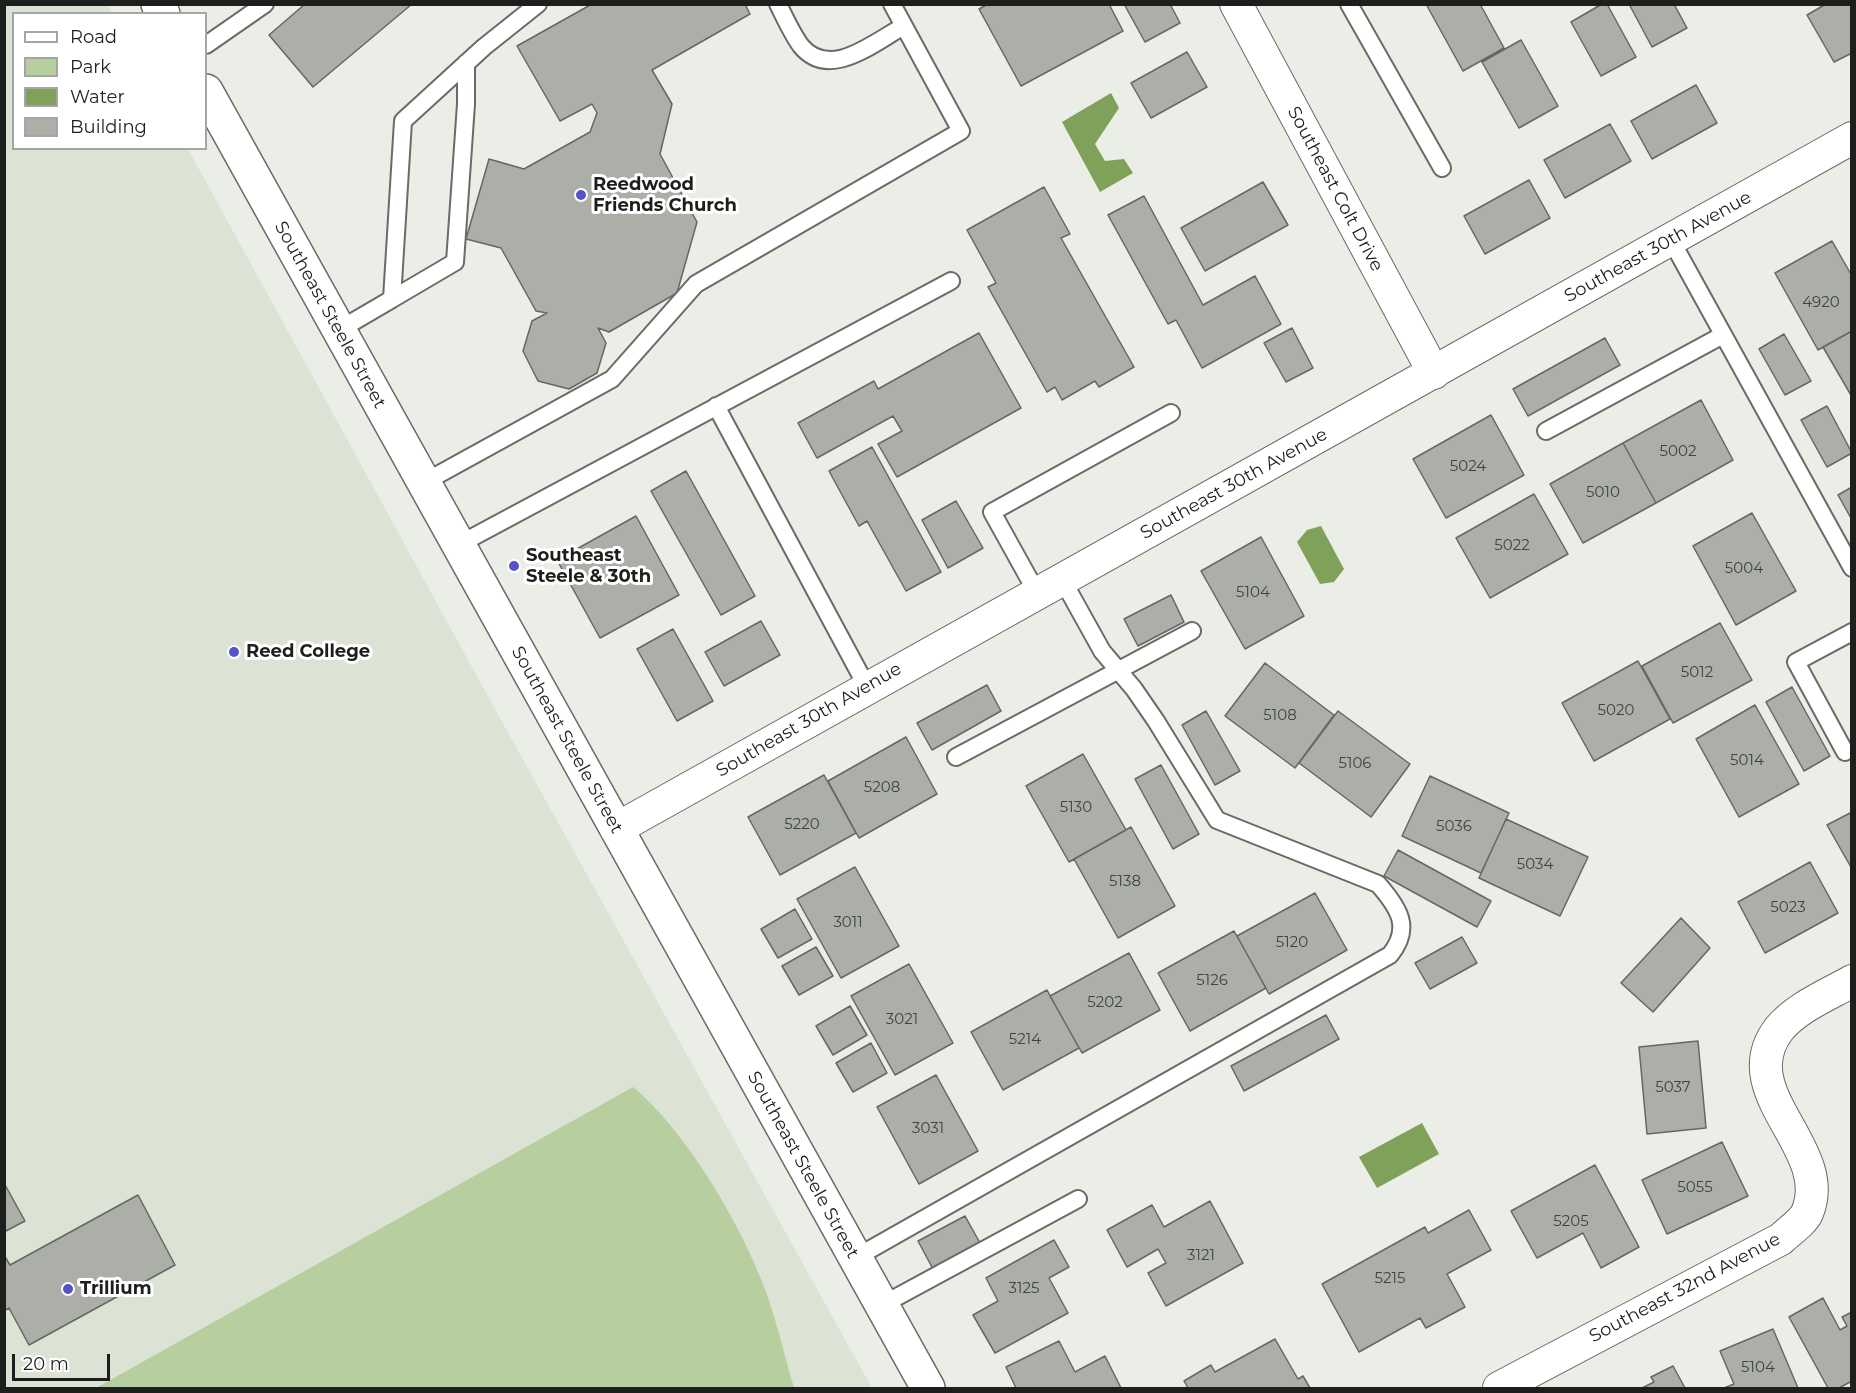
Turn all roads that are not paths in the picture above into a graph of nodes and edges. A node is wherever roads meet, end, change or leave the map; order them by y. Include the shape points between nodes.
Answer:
1 (265, 4) edge
2 (538, 4) edge
3 (778, 4) edge
4 (892, 4) edge
5 (1349, 4) edge
6 (1240, 6) edge
7 (904, 26) junction
8 (207, 44) edge
9 (466, 63) junction
10 (207, 93) edge
11 (1851, 138) edge
12 (1442, 168) dead end
13 (1671, 240) junction
14 (951, 281) dead end
15 (392, 299) junction
16 (339, 330) junction
17 (1723, 335) junction
18 (1434, 374) junction
19 (716, 406) junction
20 (1171, 412) dead end
21 (1546, 431) dead end
22 (423, 483) junction
23 (458, 545) junction
24 (1851, 568) edge
25 (1050, 586) junction
26 (1192, 631) dead end
27 (1851, 632) edge
28 (1119, 670) junction
29 (867, 687) junction
30 (1845, 752) dead end
31 (956, 758) dead end
32 (616, 830) junction
33 (1851, 981) edge
34 (1078, 1199) dead end
35 (855, 1258) junction
36 (882, 1305) junction
37 (928, 1389) edge
38 (1499, 1389) edge

1 - 8 lane
2 - 9 lane
3 - 7 lane via 800,44 825,62 839,61
4 - 7 lane
5 - 12 lane
6 - 18 street, Southeast Colt Drive
7 - 22 lane via 961,131 696,284 612,379
9 - 15 lane via 404,121
9 - 15 lane via 455,262
10 - 16 street, Southeast Steele Street
11 - 13 street, Southeast 30th Avenue
13 - 17 lane
13 - 18 street, Southeast 30th Avenue
14 - 19 lane
15 - 16 lane
16 - 22 street, Southeast Steele Street
17 - 21 lane
17 - 24 lane
18 - 25 street, Southeast 30th Avenue
19 - 23 lane
19 - 29 lane
20 - 25 lane via 993,512
22 - 23 street, Southeast Steele Street
23 - 32 street, Southeast Steele Street
25 - 28 lane
25 - 29 street, Southeast 30th Avenue
26 - 28 lane
27 - 30 lane via 1796,662
28 - 31 lane
28 - 35 lane via 1156,721 1217,820 1378,884 1395,903 1402,926 1400,943 1390,956
29 - 32 street, Southeast 30th Avenue
32 - 35 street, Southeast Steele Street
33 - 38 street, Southeast 32nd Avenue via 1793,1016 1779,1030 1770,1048 1768,1085 1807,1159 1812,1183 1806,1214 1781,1239
34 - 36 lane
35 - 36 street, Southeast Steele Street
36 - 37 street, Southeast Steele Street

